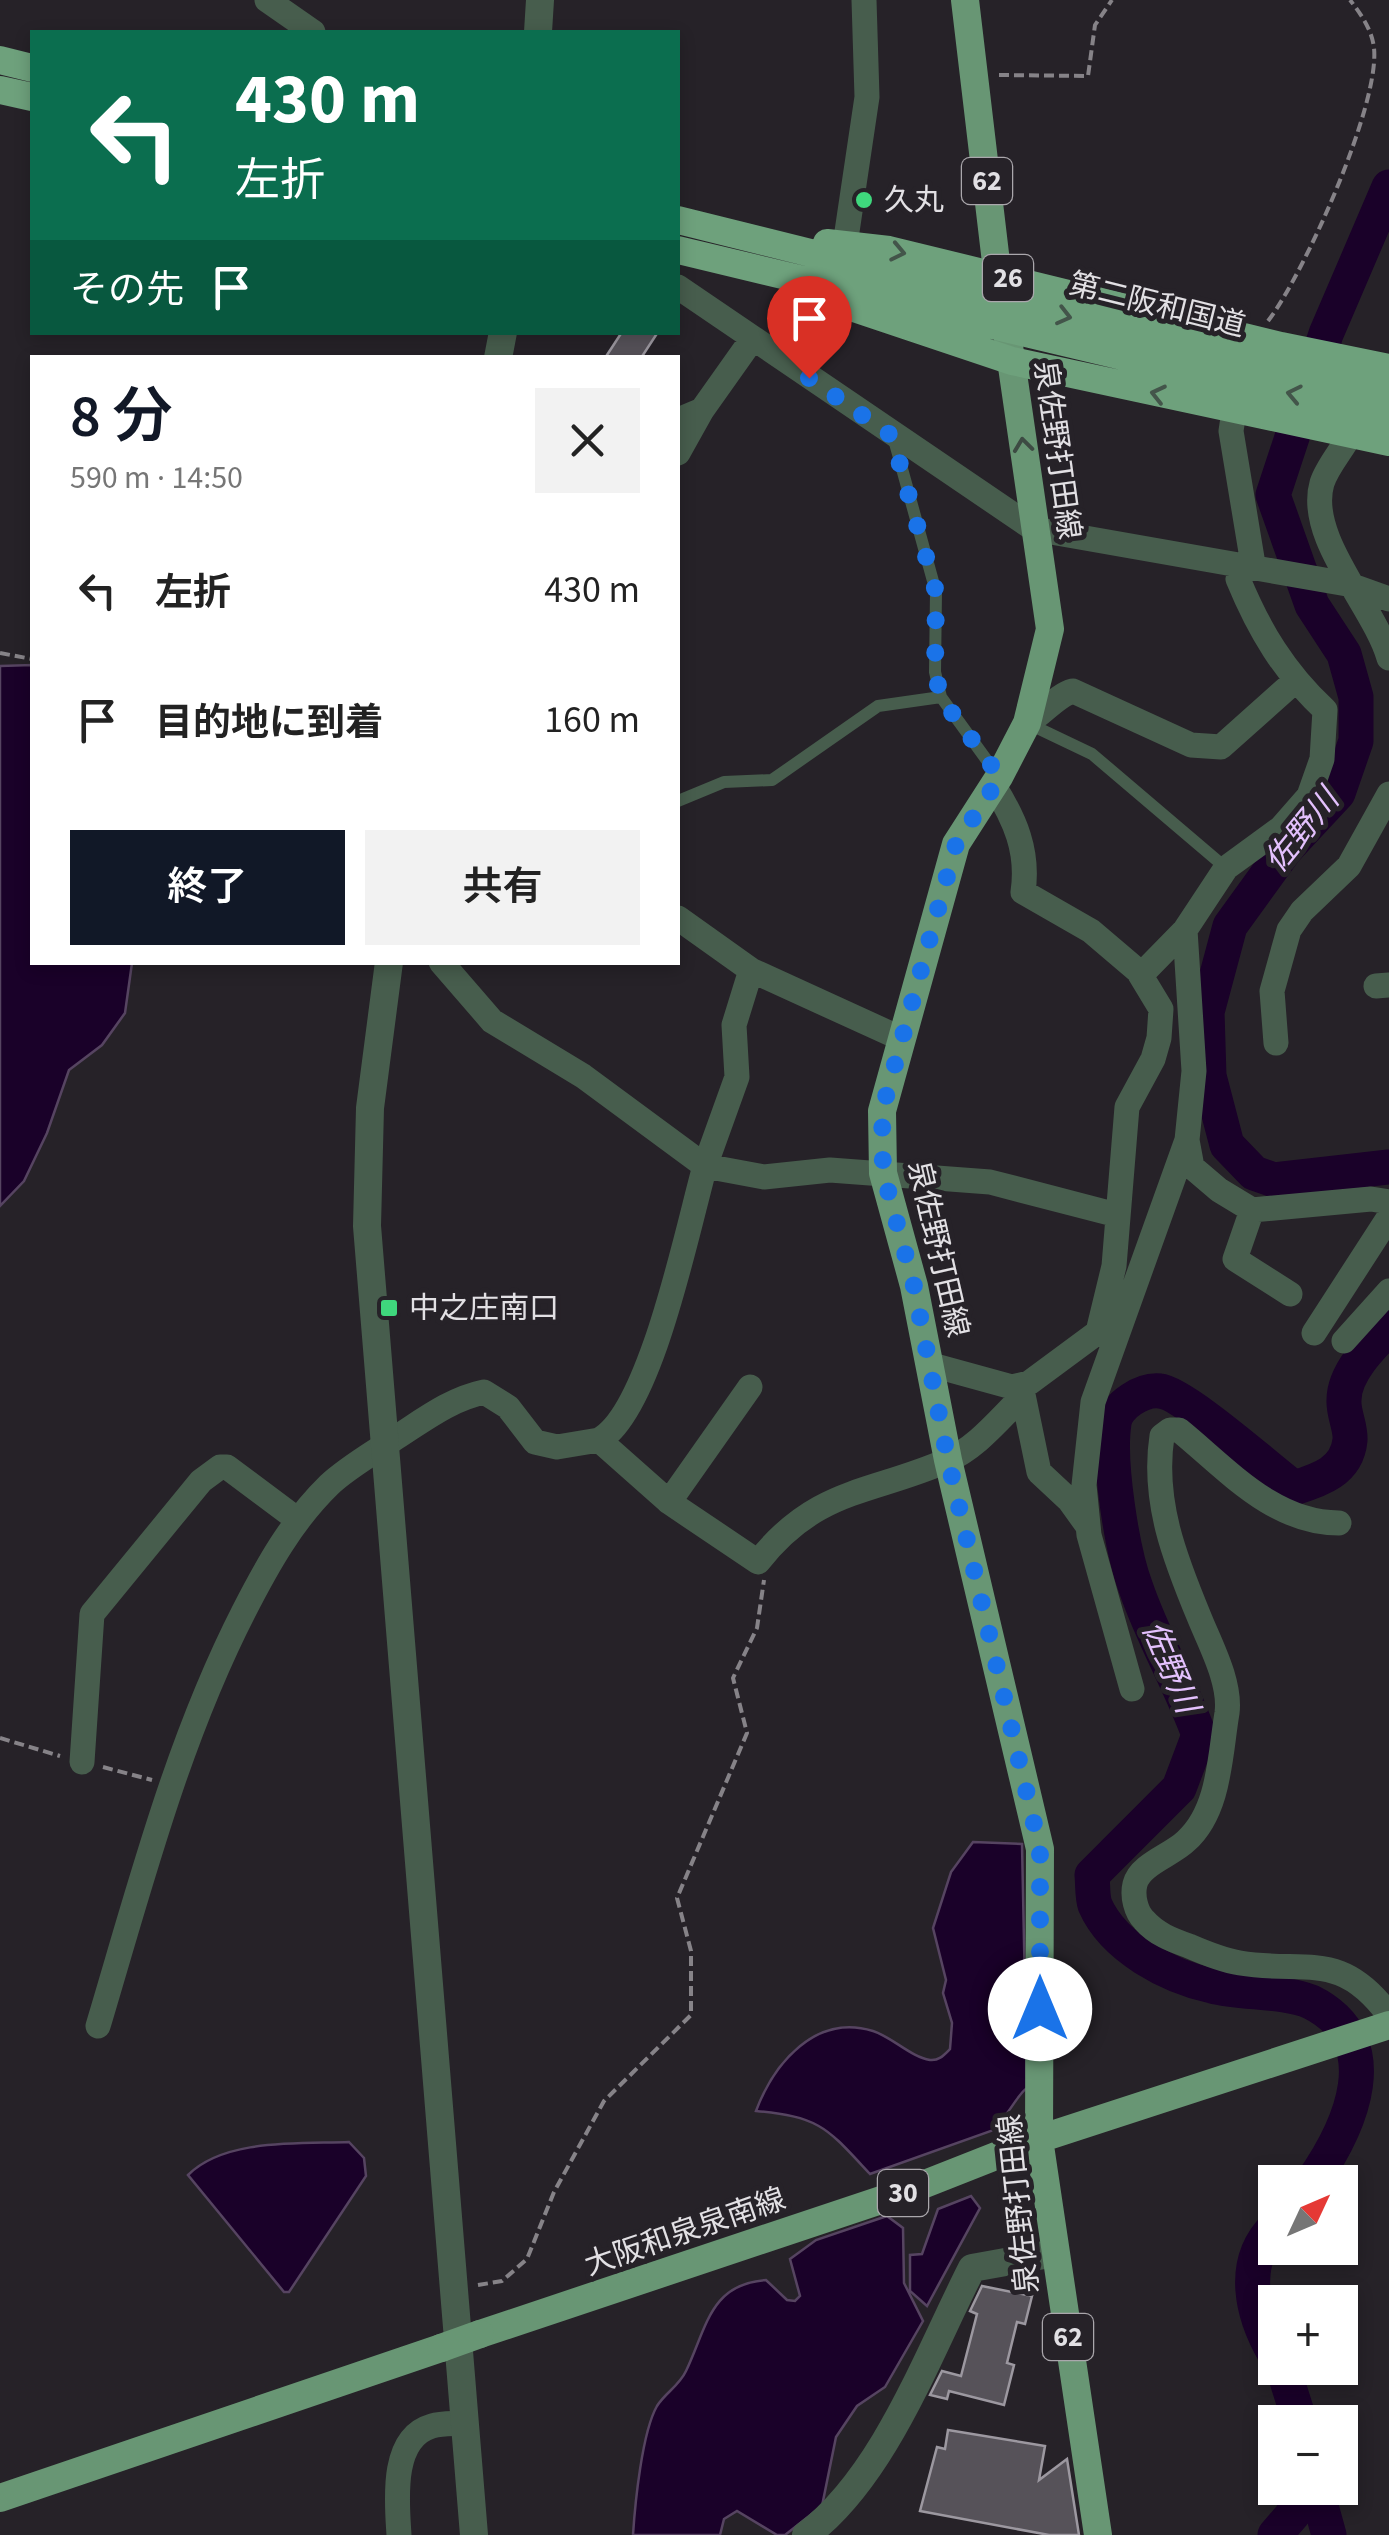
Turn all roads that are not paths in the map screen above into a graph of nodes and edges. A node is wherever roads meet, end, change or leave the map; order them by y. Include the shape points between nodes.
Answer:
1 (268, 0) edge
2 (540, 0) edge
3 (864, 0) edge
4 (966, 0) edge
5 (310, 30) edge
6 (538, 30) edge
7 (0, 60) edge
8 (30, 68) edge
9 (0, 90) edge
10 (30, 97) edge
11 (680, 221) edge
12 (731, 234) junction
13 (845, 245) junction
14 (680, 250) edge
15 (746, 266) junction
16 (680, 288) edge
17 (1000, 288) junction
18 (1006, 328) junction
19 (753, 338) junction
20 (1129, 345) junction
21 (1012, 361) junction
22 (1389, 368) edge
23 (1389, 391) edge
24 (702, 410) junction
25 (1243, 413) junction
26 (1389, 415) edge
27 (680, 419) edge
28 (1339, 433) junction
29 (892, 436) junction
30 (1389, 442) edge
31 (680, 449) edge
32 (1034, 530) junction
33 (1254, 568) junction
34 (1351, 585) junction
35 (1389, 599) edge
36 (1389, 658) edge
37 (1295, 681) junction
38 (941, 698) junction
39 (1027, 723) junction
40 (997, 782) junction
41 (1389, 794) edge
42 (680, 800) edge
43 (1226, 868) junction
44 (680, 919) edge
45 (1185, 930) junction
46 (389, 965) edge
47 (443, 965) edge
48 (751, 970) junction
49 (1141, 975) junction
50 (902, 1039) junction
51 (1276, 1043) dead end
52 (1187, 1140) junction
53 (705, 1166) junction
54 (883, 1172) junction
55 (1389, 1202) edge
56 (1252, 1210) junction
57 (1116, 1215) junction
58 (1389, 1217) edge
59 (1343, 1288) junction
60 (1290, 1294) dead end
61 (1382, 1299) edge
62 (1314, 1333) dead end
63 (1106, 1338) junction
64 (1344, 1341) dead end
65 (932, 1364) junction
66 (750, 1387) dead end
67 (1022, 1390) junction
68 (600, 1440) junction
69 (387, 1444) junction
70 (948, 1460) junction
71 (670, 1502) junction
72 (298, 1520) junction
73 (1338, 1523) dead end
74 (1088, 1526) junction
75 (1132, 1689) dead end
76 (82, 1762) dead end
77 (1385, 2023) edge
78 (98, 2026) dead end
79 (1039, 2139) junction
80 (1055, 2254) junction
81 (465, 2423) junction
82 (0, 2498) edge
83 (399, 2535) edge
84 (474, 2535) edge
85 (806, 2535) edge
86 (1098, 2535) edge

1 - 5 street
2 - 6 street
3 - 13 street via 867,97
4 - 17 main road, 泉佐野打田線 / 62
7 - 8 highway
9 - 10 highway
11 - 12 highway, 第二阪和国道 / 26
12 - 13 highway, 26
12 - 17 highway, 第二阪和国道 / 26
13 -> 17 highway, 26 via 889,250
14 - 15 highway, 第二阪和国道 / 26
15 - 18 highway, 第二阪和国道 / 26
15 - 21 highway, 26
16 - 19 street
17 - 18 main road, 泉佐野打田線 / 62
17 -> 20 highway, 第二阪和国道 / 26
17 - 22 highway, 26
18 - 20 highway, 第二阪和国道 / 26
18 - 21 main road, 泉佐野打田線 / 62
19 - 24 street
19 - 29 street
20 - 23 highway, 第二阪和国道 / 26
26 -> 20 highway, 第二阪和国道 / 26
25 -> 21 highway, 26
32 -> 21 main road, 泉佐野打田線 / 62
24 - 27 street
24 - 31 street
25 - 28 highway, 26
25 - 33 street via 1231,431
28 - 30 highway, 26
28 - 34 street via 1323,477 1321,506 1327,536
29 - 32 street
29 - 38 lane via 936,592
32 - 33 street
32 - 39 main road, 泉佐野打田線 / 62 via 1050,629
33 - 34 street
33 - 37 street via 1238,578 1272,650
34 - 35 street
34 - 36 street
37 - 39 street via 1221,748 1191,745 1074,691
37 - 43 street via 1325,710 1322,759 1309,796 1281,828
38 - 40 lane
38 - 42 lane via 878,706 772,780 724,782
39 - 40 main road, 泉佐野打田線 / 62
39 - 43 lane via 1092,754
40 - 49 street via 1025,850 1023,892 1091,931
40 - 50 main road, 泉佐野打田線 / 62 via 956,844
41 - 51 street via 1349,866 1289,930 1272,991
43 - 45 street
44 - 48 street
45 - 49 street
45 - 52 street via 1194,1070
46 - 69 street via 370,1108 367,1226
47 - 53 street via 492,1021 582,1076
48 - 50 street
48 - 53 street via 734,1025 737,1077
49 - 57 street via 1161,1008 1158,1038 1128,1107
50 - 54 main road, 泉佐野打田線 / 62 via 882,1111
52 - 56 street via 1192,1166
52 - 63 street
53 - 54 street via 764,1177
53 - 68 street via 644,1379 612,1433
54 - 57 street via 990,1182
54 - 65 main road, 泉佐野打田線 / 62
55 - 56 street
56 - 60 street via 1236,1259
57 - 63 street
58 - 59 street
59 - 61 street
59 - 62 street
61 - 64 street
63 - 67 street
63 - 74 street via 1084,1485
65 - 67 street
65 - 70 main road, 泉佐野打田線 / 62
66 - 71 street
67 - 70 street via 985,1434
67 - 74 street via 1039,1472
68 - 69 street via 557,1447 535,1442 508,1408 484,1392 461,1397
68 - 71 street
69 - 72 street via 331,1484
69 - 81 street
70 - 71 street via 838,1496 779,1535 758,1562
70 - 79 main road, 泉佐野打田線 / 62 via 1040,1849
72 - 76 street via 227,1467 201,1481 92,1614
72 - 78 street via 216,1666 170,1786
73 - 77 street via 1287,1514 1179,1430 1162,1436 1157,1467 1172,1551 1218,1661 1228,1708 1207,1810 1187,1841 1143,1871 1134,1902 1161,1935 1241,1964 1323,1966 1348,1976 1372,1994
74 - 75 street
77 - 79 main road, 大阪和泉泉南線 / 30
79 - 80 main road, 泉佐野打田線 / 62
79 - 82 main road, 大阪和泉泉南線 / 30, bridge via 902,2193
80 - 85 street via 972,2268 886,2442 860,2482
80 - 86 main road, 泉佐野打田線 / 62
81 - 83 street via 429,2426 408,2443 396,2490
81 - 84 street

